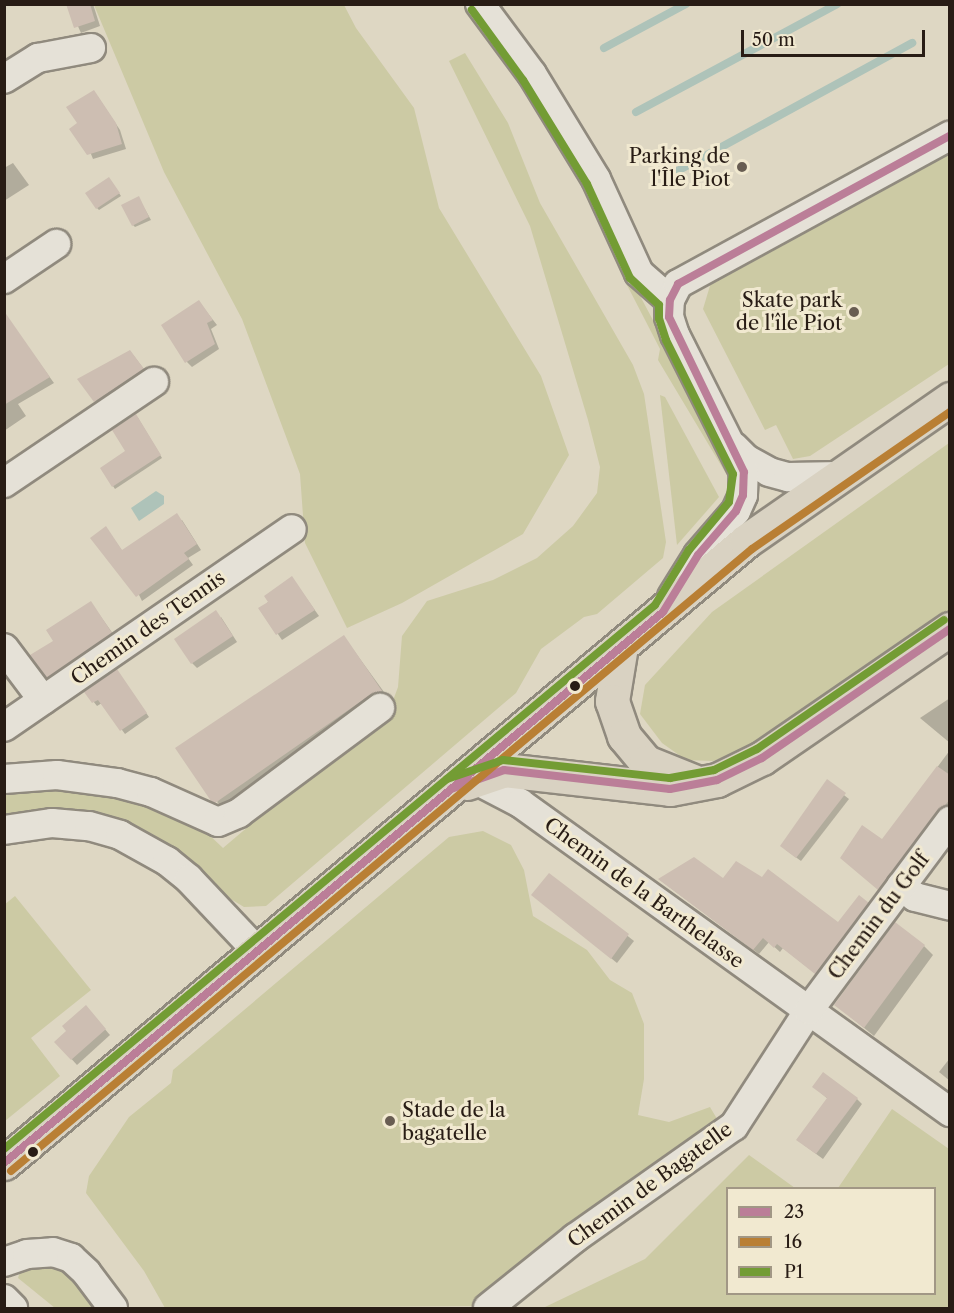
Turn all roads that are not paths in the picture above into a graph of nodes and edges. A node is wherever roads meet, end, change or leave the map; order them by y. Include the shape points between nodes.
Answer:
1 (480, 4) edge
2 (91, 48) dead end
3 (4, 79) edge
4 (950, 136) edge
5 (56, 244) dead end
6 (4, 279) edge
7 (670, 300) junction
8 (154, 382) dead end
9 (950, 399) edge
10 (733, 446) junction
11 (840, 476) junction
12 (4, 483) edge
13 (292, 529) dead end
14 (663, 612) junction
15 (950, 629) edge
16 (621, 646) junction
17 (4, 648) edge
18 (43, 700) junction
19 (380, 708) dead end
20 (4, 727) edge
21 (4, 779) edge
22 (465, 784) junction
23 (701, 784) junction
24 (950, 821) edge
25 (4, 830) edge
26 (901, 886) junction
27 (950, 906) edge
28 (257, 951) junction
29 (809, 1010) junction
30 (950, 1112) edge
31 (4, 1163) edge
32 (4, 1262) edge
33 (4, 1299) edge
34 (104, 1302) edge
35 (13, 1308) edge
36 (488, 1308) edge

1 - 7 street via 532,74 596,179 639,273
2 - 3 street via 38,58
4 - 7 street via 692,274 678,284
5 - 6 street
7 - 10 street via 669,316 675,335
8 - 12 street
9 - 11 main road
10 - 11 street via 769,472 788,477
10 - 14 street via 744,472 739,506 698,555
11 - 14 main road via 746,541
13 - 18 street, Chemin des Tennis
14 - 16 main road
15 - 23 main road via 762,758
16 - 22 main road
16 - 23 main road via 612,701 632,750 646,762
17 - 18 street
18 - 20 street, Chemin des Tennis
19 - 21 street via 239,813 218,822 152,792 117,783 57,776
22 - 23 main road via 504,770 637,787 670,789
22 - 28 main road
22 - 29 street, Chemin de la Barthelasse via 520,803
24 - 26 street, Chemin du Golf
25 - 28 street via 52,823 89,826 120,835 167,861 189,879
26 - 27 street via 915,897
26 - 29 street, Chemin du Golf
28 - 31 main road
29 - 30 street, Chemin de la Barthelasse
29 - 36 street, Chemin de Bagatelle via 734,1126 575,1238
32 - 34 street via 27,1254 53,1252 71,1258
33 - 35 street

